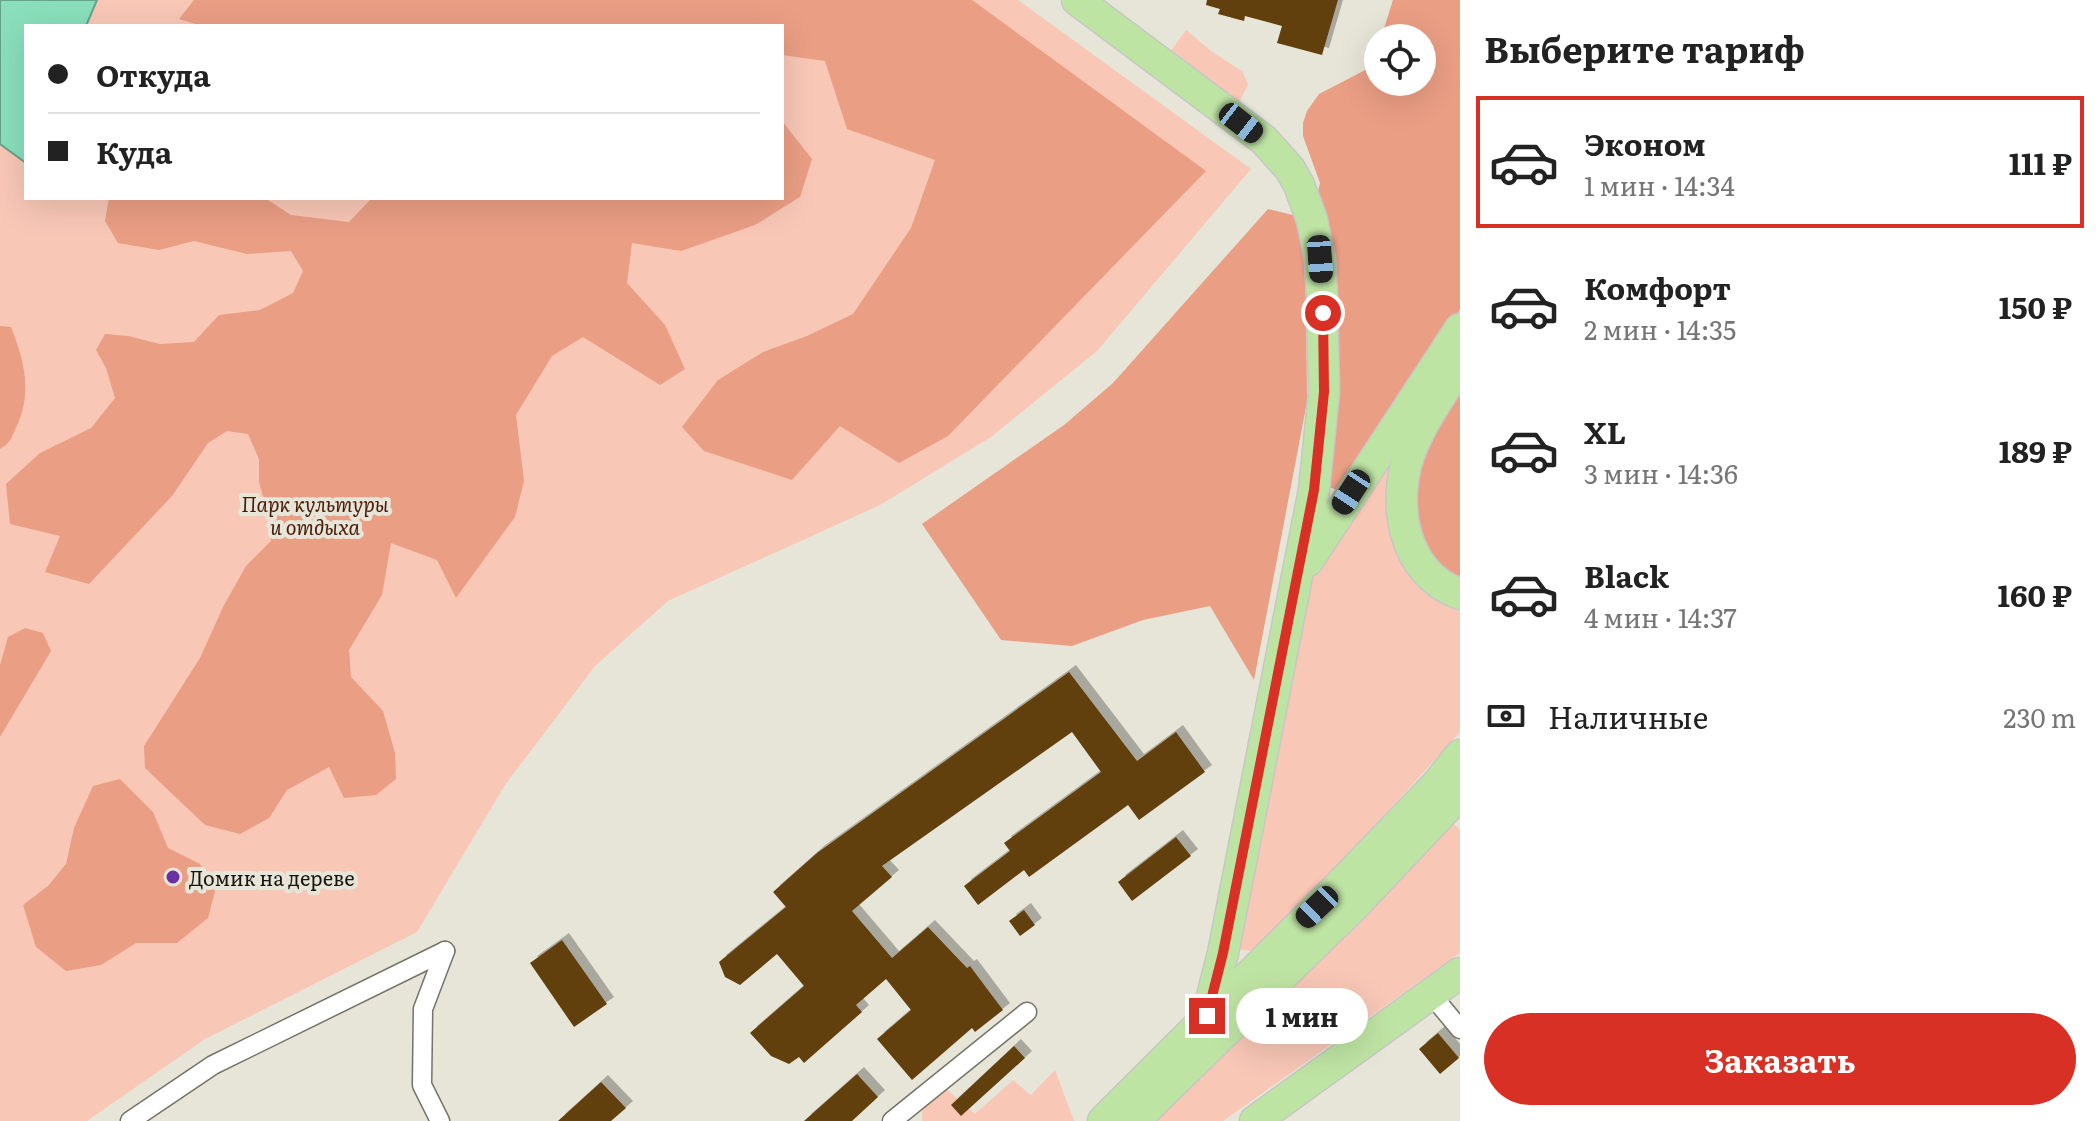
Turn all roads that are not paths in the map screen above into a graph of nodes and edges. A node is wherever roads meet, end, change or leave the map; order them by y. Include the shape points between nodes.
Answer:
1 (1077, 0) edge
2 (1460, 329) edge
3 (1460, 366) edge
4 (1460, 594) edge
5 (1292, 603) junction
6 (1460, 755) edge
7 (1460, 794) edge
8 (1460, 973) edge
9 (1430, 993) junction
10 (1027, 1012) dead end
11 (1207, 1016) junction
12 (1460, 1029) edge
13 (1259, 1120) edge
14 (130, 1121) edge
15 (440, 1121) edge
16 (892, 1121) edge
17 (1103, 1121) edge
18 (1134, 1121) edge

1 - 5 main road via 1264,140 1290,169 1307,202 1320,259 1324,392 1314,490
2 - 5 main road via 1321,537
3 - 4 main road via 1412,448 1402,506 1419,566
5 - 11 main road
6 - 11 main road via 1339,886
7 - 18 main road via 1357,903
8 - 9 main road
9 - 12 street
9 - 13 main road
10 - 16 street
11 - 17 main road
14 - 15 street via 213,1065 445,951 423,1009 422,1085

